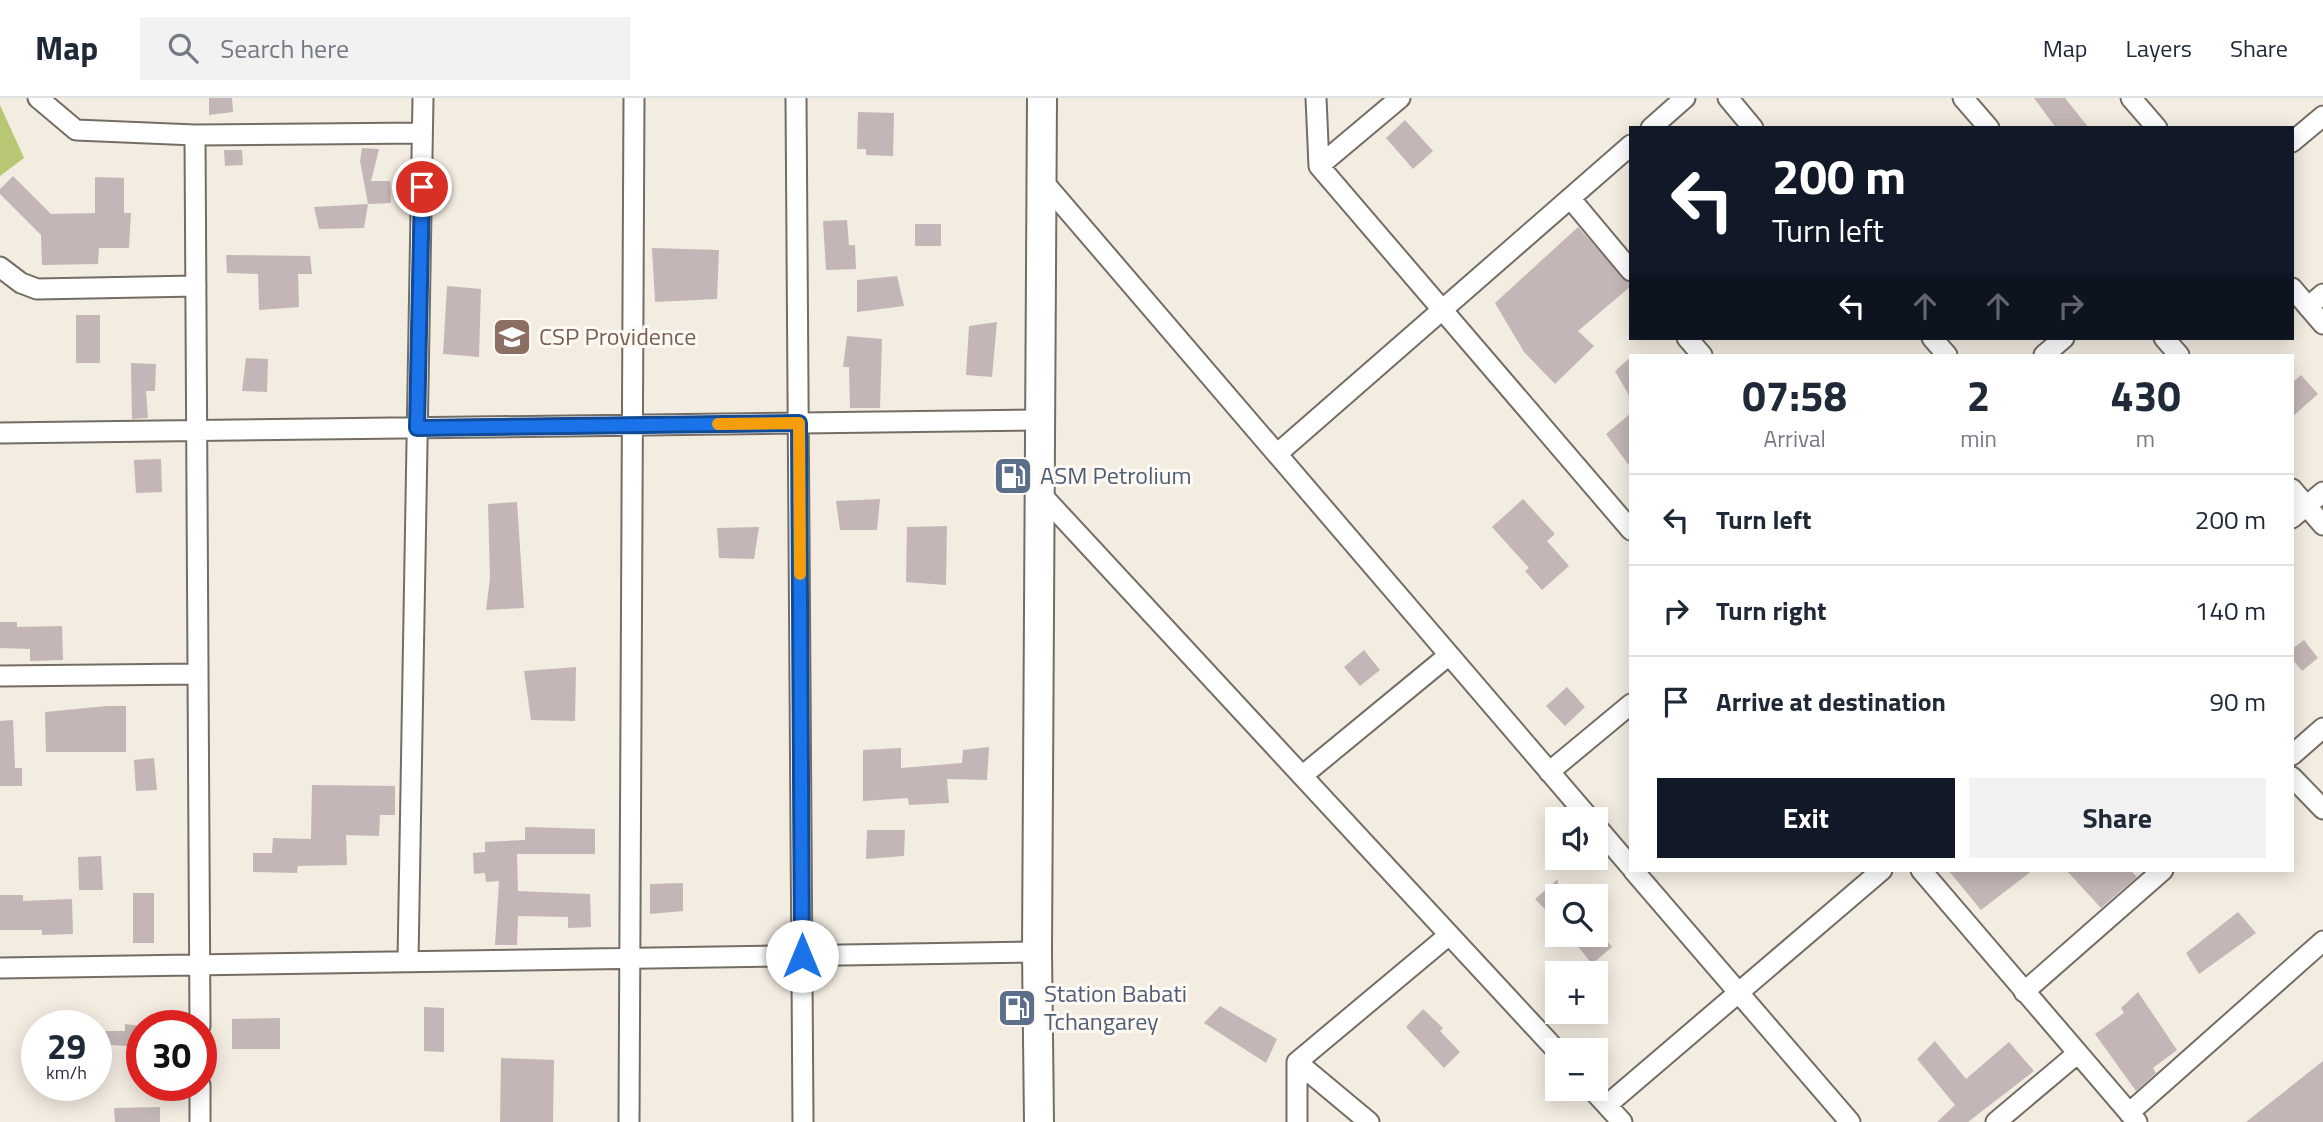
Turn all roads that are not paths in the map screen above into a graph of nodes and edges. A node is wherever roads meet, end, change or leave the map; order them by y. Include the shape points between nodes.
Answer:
1 (38, 98) edge
2 (423, 98) edge
3 (634, 98) edge
4 (796, 98) edge
5 (1042, 98) edge
6 (1316, 98) edge
7 (1400, 98) edge
8 (1685, 98) edge
9 (1728, 98) edge
10 (1963, 98) edge
11 (2131, 98) edge
12 (2323, 116) edge
13 (1653, 126) edge
14 (1751, 126) edge
15 (1987, 126) edge
16 (2155, 126) edge
17 (422, 133) junction
18 (195, 135) junction
19 (2294, 140) edge
20 (1629, 147) edge
21 (1319, 166) junction
22 (1041, 179) junction
23 (1570, 198) junction
24 (0, 267) edge
25 (1629, 269) edge
26 (195, 286) junction
27 (2294, 289) edge
28 (2316, 301) edge
29 (1442, 310) junction
30 (2323, 324) edge
31 (1689, 340) edge
32 (1934, 340) edge
33 (2062, 340) edge
34 (2166, 340) edge
35 (1701, 354) edge
36 (1946, 354) edge
37 (2045, 354) edge
38 (2178, 354) edge
39 (1040, 420) junction
40 (799, 423) junction
41 (632, 425) junction
42 (417, 428) junction
43 (197, 430) junction
44 (0, 433) edge
45 (1277, 454) junction
46 (2323, 492) edge
47 (1040, 493) junction
48 (2294, 495) edge
49 (2300, 512) edge
50 (2323, 525) edge
51 (1629, 528) edge
52 (1449, 655) junction
53 (198, 674) junction
54 (0, 676) edge
55 (1629, 706) edge
56 (2323, 728) edge
57 (2294, 753) edge
58 (1549, 772) junction
59 (1301, 776) junction
60 (2294, 779) edge
61 (1580, 807) edge
62 (2323, 809) edge
63 (1608, 840) edge
64 (1629, 864) edge
65 (1635, 872) edge
66 (1880, 872) edge
67 (1924, 872) edge
68 (2161, 872) edge
69 (1449, 935) junction
70 (2323, 941) edge
71 (1037, 952) junction
72 (802, 956) junction
73 (629, 958) junction
74 (408, 961) junction
75 (200, 965) junction
76 (0, 968) edge
77 (2024, 992) junction
78 (1739, 993) junction
79 (200, 1010) edge
80 (1545, 1038) edge
81 (2078, 1053) junction
82 (1297, 1062) junction
83 (200, 1101) edge
84 (1603, 1101) edge
85 (1607, 1105) junction
86 (2133, 1117) edge
87 (201, 1122) edge
88 (629, 1122) edge
89 (803, 1122) edge
90 (1039, 1122) edge
91 (1297, 1122) edge
92 (1369, 1122) edge
93 (1622, 1122) edge
94 (1850, 1122) edge
95 (1996, 1122) edge

1 - 18 street via 76,130
2 - 17 street
3 - 41 street
4 - 40 street
5 - 22 main road
6 - 21 street
7 - 21 street
8 - 13 street
9 - 14 street
10 - 15 street
11 - 16 street
12 - 19 street
17 - 18 street
17 - 42 street
18 - 26 street
20 - 23 street
21 - 29 street
22 - 39 main road
22 - 45 street
23 - 25 street
23 - 29 street
24 - 26 street via 37,289
26 - 43 street
27 - 28 street
28 - 30 street
29 - 45 street
29 - 51 street
31 - 35 street
32 - 36 street
33 - 37 street
34 - 38 street
39 - 40 street
39 - 47 main road
40 - 41 street
40 - 72 street
41 - 42 street
41 - 73 street
42 - 43 street
42 - 74 street
43 - 44 street
43 - 53 street
45 - 52 street
46 - 49 street
47 - 59 street
47 - 71 main road
48 - 49 street
49 - 50 street
52 - 58 street
52 - 59 street
53 - 54 street
53 - 75 street
55 - 58 street
56 - 57 street
58 - 61 street
59 - 69 street
60 - 62 street
63 - 64 street
65 - 78 street
66 - 78 street
67 - 77 street
68 - 77 street
69 - 80 street
69 - 82 street
70 - 86 street
71 - 72 street
71 - 90 main road
72 - 73 street
72 - 89 street
73 - 74 street
73 - 88 street
74 - 75 street
75 - 76 street
75 - 79 street
77 - 81 street
78 - 85 street
78 - 94 street
81 - 86 street
81 - 95 street
82 - 91 street
82 - 92 street
83 - 87 street
84 - 85 street
85 - 93 street

